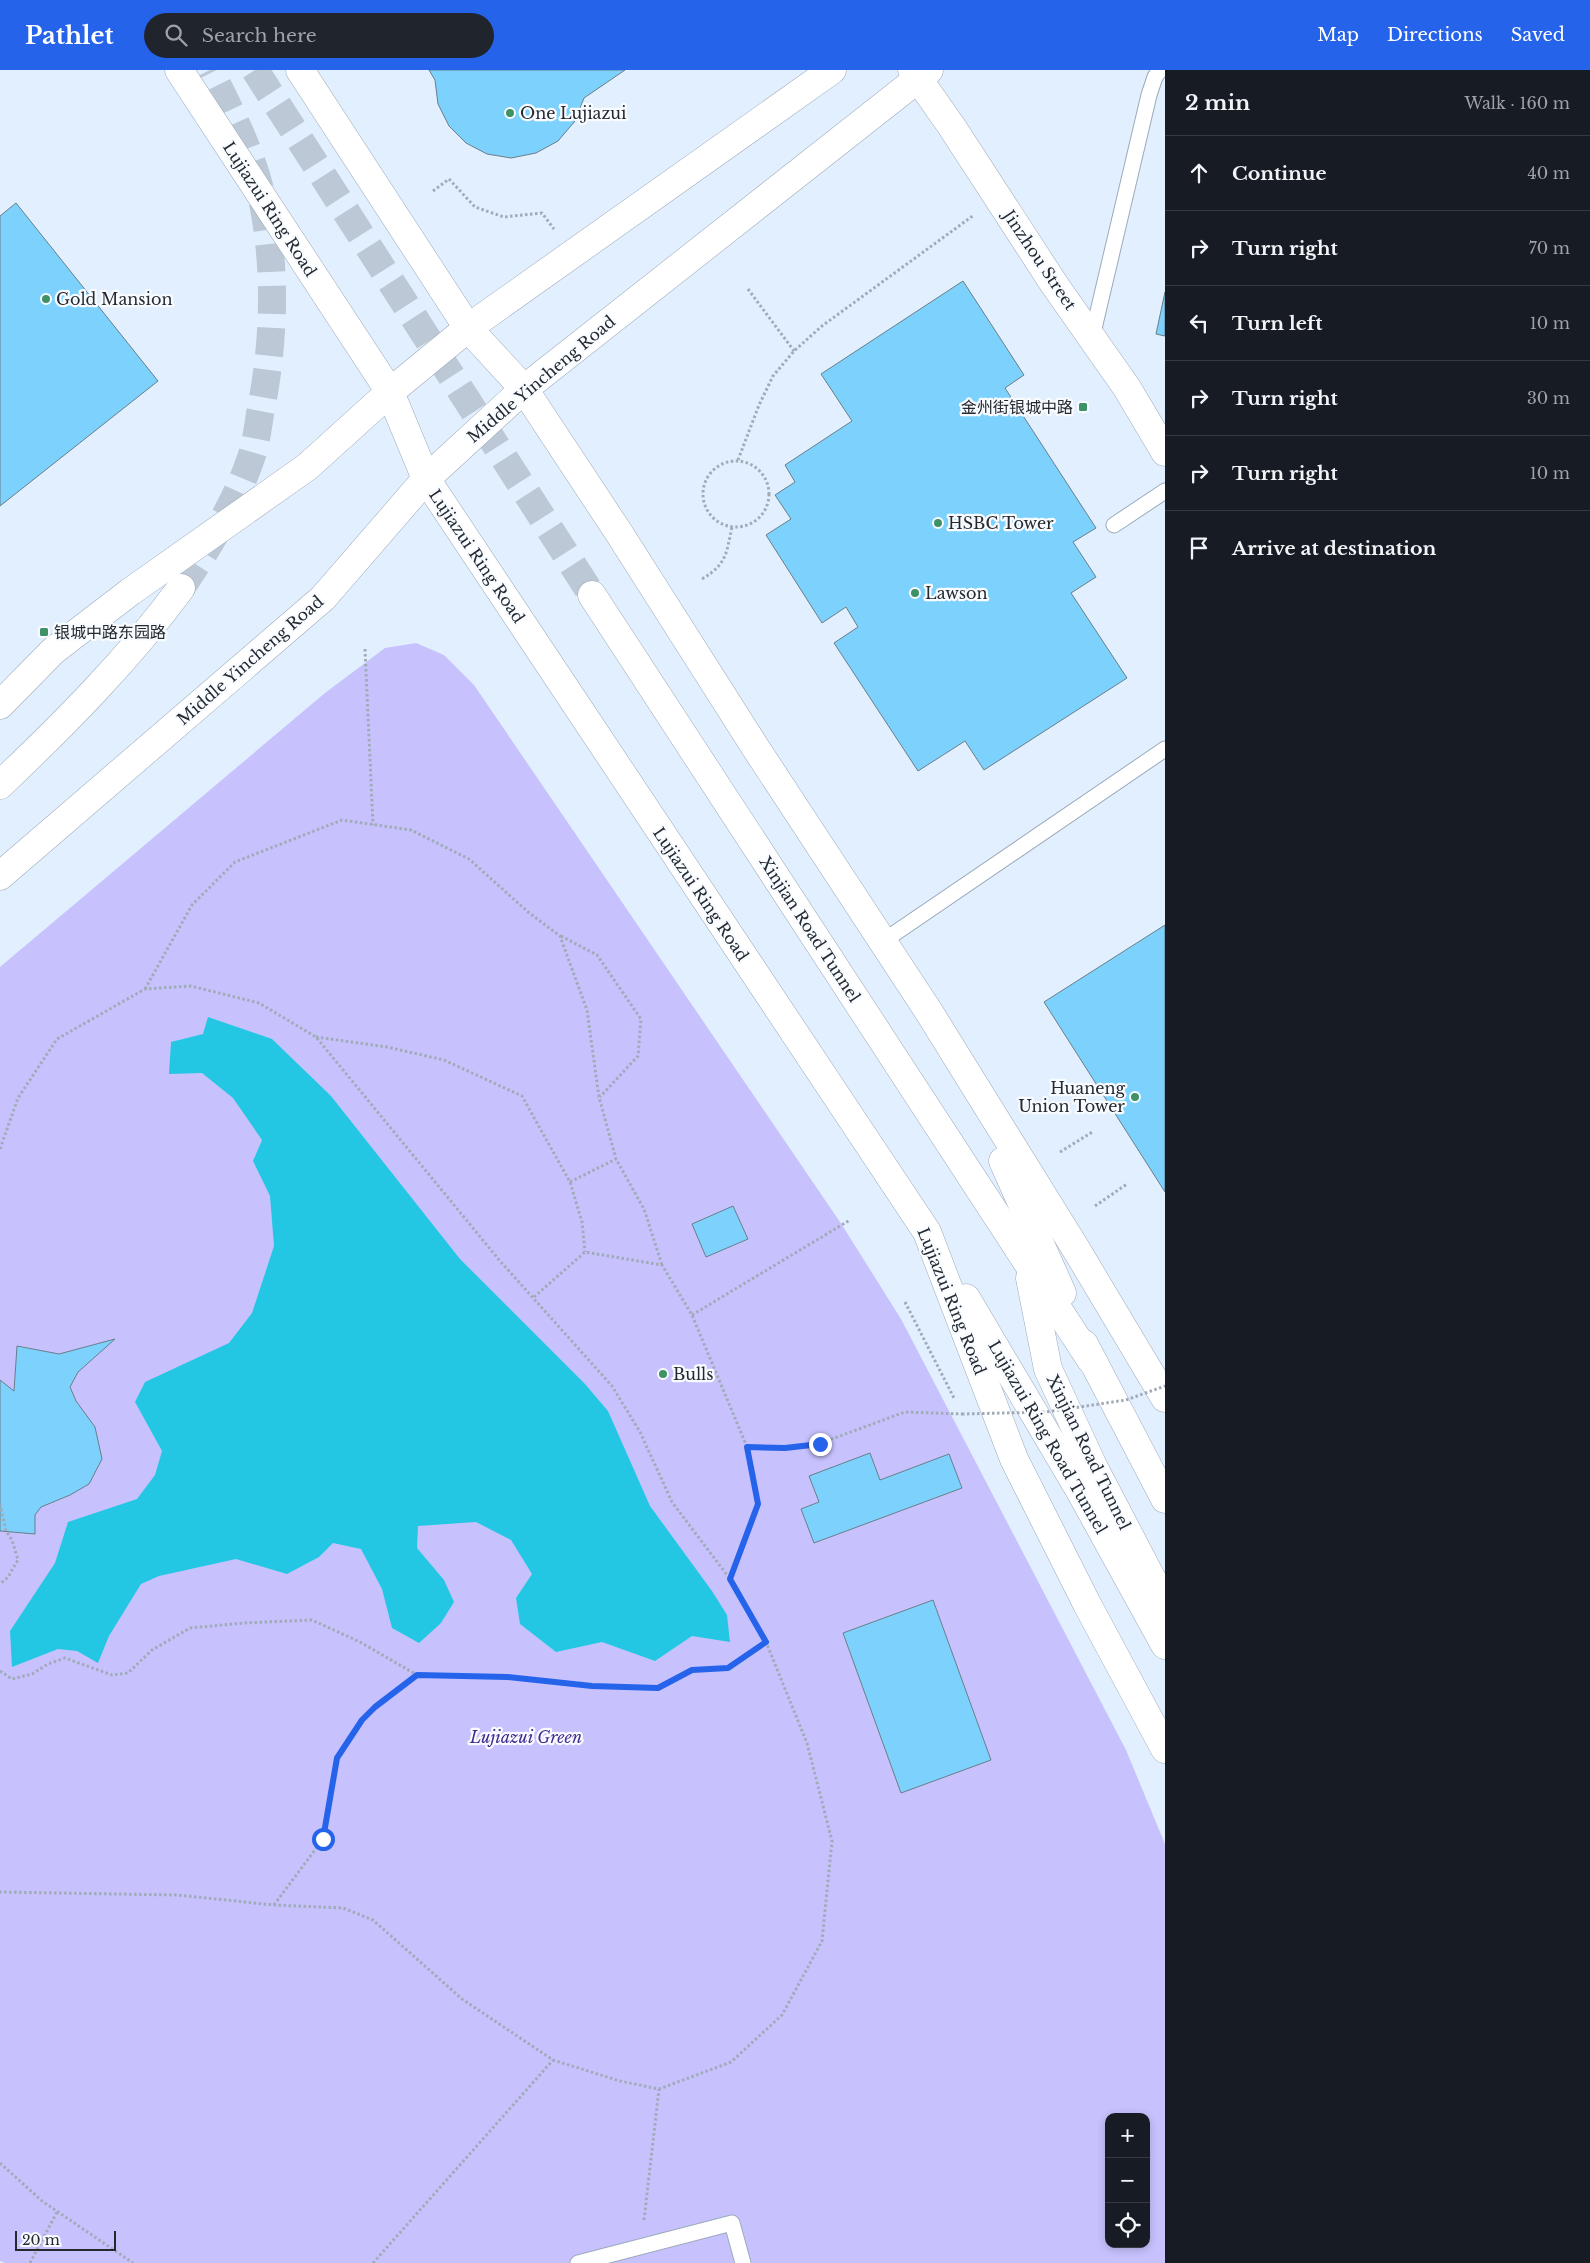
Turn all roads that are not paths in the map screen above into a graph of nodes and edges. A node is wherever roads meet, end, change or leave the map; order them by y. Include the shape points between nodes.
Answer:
1 (179, 70) edge
2 (300, 70) edge
3 (832, 70) edge
4 (1160, 70) edge
5 (920, 72) edge
6 (468, 328) junction
7 (1092, 336) junction
8 (524, 389) junction
9 (390, 392) junction
10 (1165, 452) edge
11 (426, 479) junction
12 (1165, 491) edge
13 (1114, 525) dead end
14 (181, 588) tunnel mouth
15 (592, 595) tunnel mouth
16 (0, 705) edge
17 (1165, 750) edge
18 (0, 785) edge
19 (0, 876) edge
20 (882, 942) junction
21 (929, 1012) junction
22 (927, 1232) junction
23 (1028, 1264) junction
24 (1091, 1360) junction
25 (1165, 1398) edge
26 (1165, 1499) edge
27 (1165, 1604) edge
28 (1165, 1645) edge
29 (1165, 1749) edge
30 (578, 2263) edge
31 (743, 2263) edge

1 - 9 main road, Lujiazui Ring Road
2 - 6 main road
3 - 6 main road
4 - 7 lane via 1149,95
5 - 7 main road, Jinzhou Street via 1054,284
5 - 8 main road, Middle Yincheng Road
6 - 8 main road
6 - 9 main road
7 - 10 main road, Jinzhou Street
8 - 11 main road, Middle Yincheng Road
8 - 20 main road
9 - 11 main road, Lujiazui Ring Road
9 - 16 main road via 307,468 130,592 53,651
11 - 19 main road, Middle Yincheng Road via 323,598
11 - 22 main road, Lujiazui Ring Road
12 - 13 lane
14 - 18 main road via 120,664
15 - 23 main road, Xinjian Road Tunnel
17 - 20 lane
20 - 21 main road
21 - 24 main road via 1015,1185
21 - 25 main road
22 - 28 main road, Lujiazui Ring Road Tunnel via 1079,1489
22 - 29 main road, Lujiazui Ring Road via 1014,1459
23 - 24 main road, Xinjian Road Tunnel
23 - 27 main road, Xinjian Road Tunnel via 1048,1369 1093,1466
24 - 26 main road
30 - 31 lane via 732,2223

